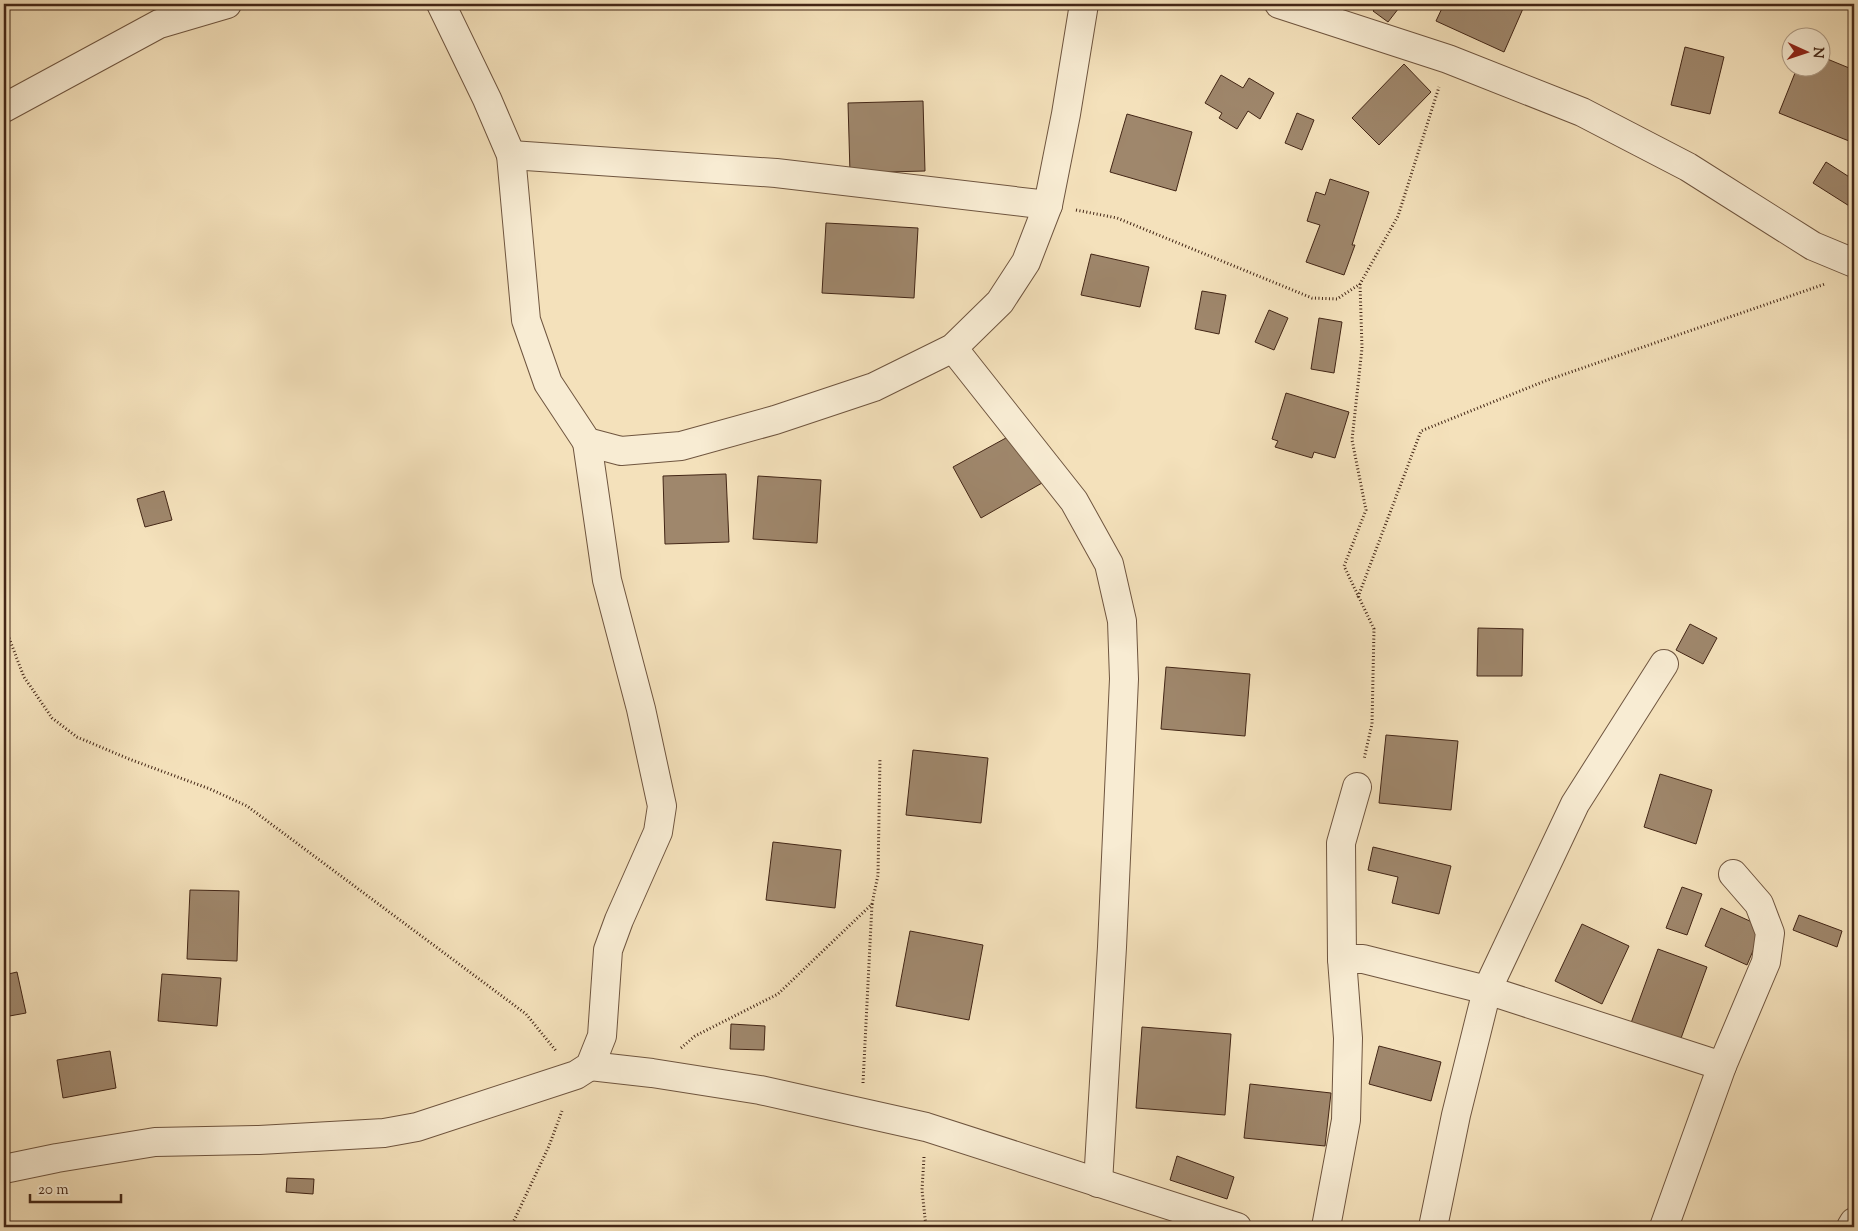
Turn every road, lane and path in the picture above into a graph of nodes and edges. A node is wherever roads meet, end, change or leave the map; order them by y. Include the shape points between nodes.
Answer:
1 (227, 4) edge
2 (441, 4) edge
3 (1084, 4) edge
4 (1279, 4) edge
5 (1448, 59) junction
6 (4, 108) edge
7 (511, 155) junction
8 (1048, 205) junction
9 (1854, 263) edge
10 (1360, 284) junction
11 (1826, 284) dead end
12 (953, 348) junction
13 (587, 442) junction
14 (1358, 597) junction
15 (4, 625) edge
16 (1664, 664) dead end
17 (880, 758) dead end
18 (1357, 787) joint
19 (1733, 874) dead end
20 (872, 904) junction
21 (1342, 959) junction
22 (1487, 990) junction
23 (1722, 1066) junction
24 (583, 1070) junction
25 (652, 1072) junction
26 (862, 1112) junction
27 (926, 1127) junction
28 (4, 1169) edge
29 (1098, 1182) junction
30 (1854, 1222) edge
31 (511, 1227) edge
32 (926, 1227) edge
33 (1237, 1227) edge
34 (1326, 1227) edge
35 (1433, 1227) edge
36 (1664, 1227) edge
37 (1851, 1227) edge

1 - 6 street via 159,24
2 - 7 street
3 - 8 street
4 - 5 street
5 - 9 street via 1582,112 1688,167 1813,246
5 - 10 path via 1398,216
7 - 8 street via 776,172
7 - 13 street via 526,320 548,383
8 - 10 path via 1117,218 1312,298 1337,299
8 - 12 street via 1026,262 1000,302
10 - 14 path via 1362,348 1352,440 1366,510 1344,566
11 - 14 path via 1546,380 1421,432
12 - 13 street via 874,387 775,420 681,446 622,452
12 - 29 street via 1074,501 1109,564 1122,621 1123,689
13 - 24 street via 607,580 641,709 662,806 658,832 608,950 602,1036
14 - 18 path via 1374,629 1372,724
15 - 24 path via 24,676 52,718 77,737 210,788 247,806 526,1014
16 - 22 street via 1575,804
17 - 20 path via 878,875
18 - 21 street via 1341,843
19 - 23 street via 1759,904 1770,933 1766,962
20 - 25 path via 778,994 694,1036
20 - 26 path
21 - 22 street via 1363,959
21 - 34 street via 1348,1038 1346,1120
22 - 23 street
22 - 35 street
23 - 36 street
24 - 25 street
24 - 28 street via 417,1127 384,1133 155,1142
24 - 31 path
25 - 26 street via 760,1090
26 - 27 street
27 - 29 street
27 - 32 path via 922,1190
29 - 33 street
30 - 37 street

